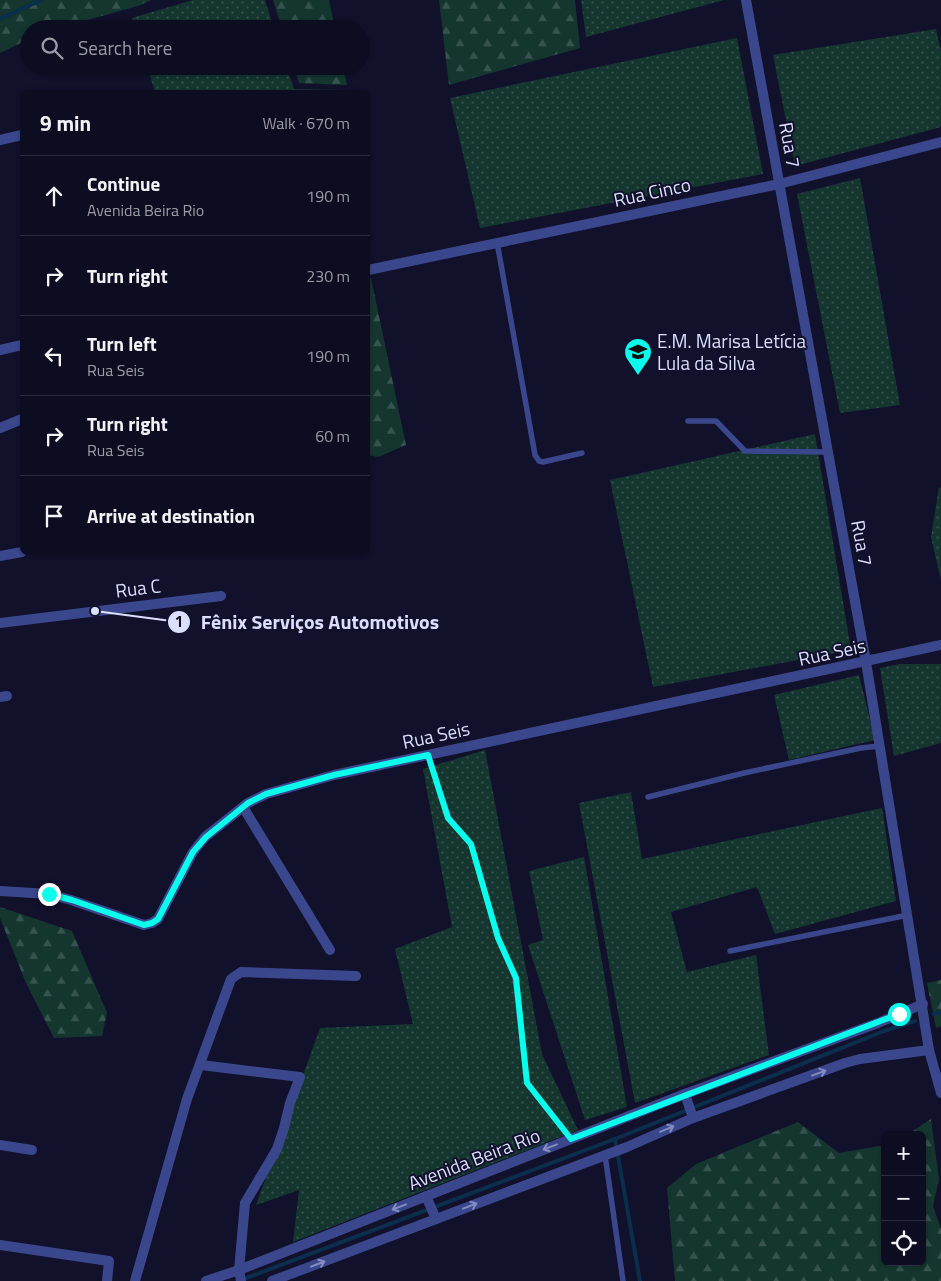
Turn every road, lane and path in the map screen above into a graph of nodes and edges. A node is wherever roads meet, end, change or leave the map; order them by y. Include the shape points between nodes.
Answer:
1 (746, 0) edge
2 (20, 135) edge
3 (0, 140) edge
4 (941, 142) edge
5 (779, 184) junction
6 (497, 242) junction
7 (370, 270) edge
8 (20, 345) edge
9 (0, 350) edge
10 (20, 420) edge
11 (688, 421) dead end
12 (0, 428) edge
13 (828, 452) junction
14 (582, 453) dead end
15 (20, 552) edge
16 (0, 556) edge
17 (221, 596) dead end
18 (0, 623) edge
19 (941, 645) edge
20 (866, 662) junction
21 (880, 746) junction
22 (428, 755) junction
23 (648, 797) dead end
24 (242, 808) junction
25 (0, 891) edge
26 (908, 915) junction
27 (330, 950) dead end
28 (730, 951) dead end
29 (356, 976) dead end
30 (923, 1004) junction
31 (929, 1050) junction
32 (201, 1065) junction
33 (941, 1093) edge
34 (687, 1099) junction
35 (692, 1116) junction
36 (571, 1139) junction
37 (0, 1146) edge
38 (32, 1150) dead end
39 (608, 1154) junction
40 (427, 1200) junction
41 (435, 1216) junction
42 (0, 1245) edge
43 (240, 1275) edge
44 (107, 1281) edge
45 (135, 1281) edge
46 (206, 1281) edge
47 (272, 1281) edge
48 (623, 1281) edge

1 - 5 street, Rua 7
2 - 3 street
4 - 5 street, Rua Cinco
5 - 6 street, Rua Cinco
5 - 13 street, Rua 7
6 - 7 street, Rua Cinco
6 - 14 lane via 536,458 543,462
8 - 9 street
10 - 12 street
11 - 13 lane via 716,420 745,451
13 - 20 street, Rua 7
15 - 16 street
17 - 18 street, Rua C
19 - 20 street, Rua Seis
20 - 21 street, Rua 7
20 - 22 street, Rua Seis
21 - 23 lane via 753,771
21 - 26 street, Rua 7
22 - 24 street, Rua Seis via 283,789 266,794
22 - 36 lane via 448,818 471,844 498,938 516,978 527,1083
24 - 25 street, Rua Seis via 193,852 158,919 152,923 144,925 49,894
24 - 27 street
26 - 28 lane
26 - 30 street, Rua 7
29 - 32 street via 241,972 235,975 226,990
30 - 31 street, Rua 7
30 - 34 street, Avenida Beira Rio
31 - 33 street, Rua 7
35 -> 31 street via 853,1061
32 - 43 street via 300,1076 277,1149 245,1203
32 - 45 street via 187,1099
34 - 35 street
34 - 36 street, Avenida Beira Rio
39 -> 35 street
36 -> 40 street, Avenida Beira Rio
37 - 38 street
41 -> 39 street
39 - 48 lane
40 - 41 street
40 -> 43 street, Avenida Beira Rio
47 -> 41 street
42 - 44 street via 109,1261
43 - 46 street, Avenida Beira Rio

